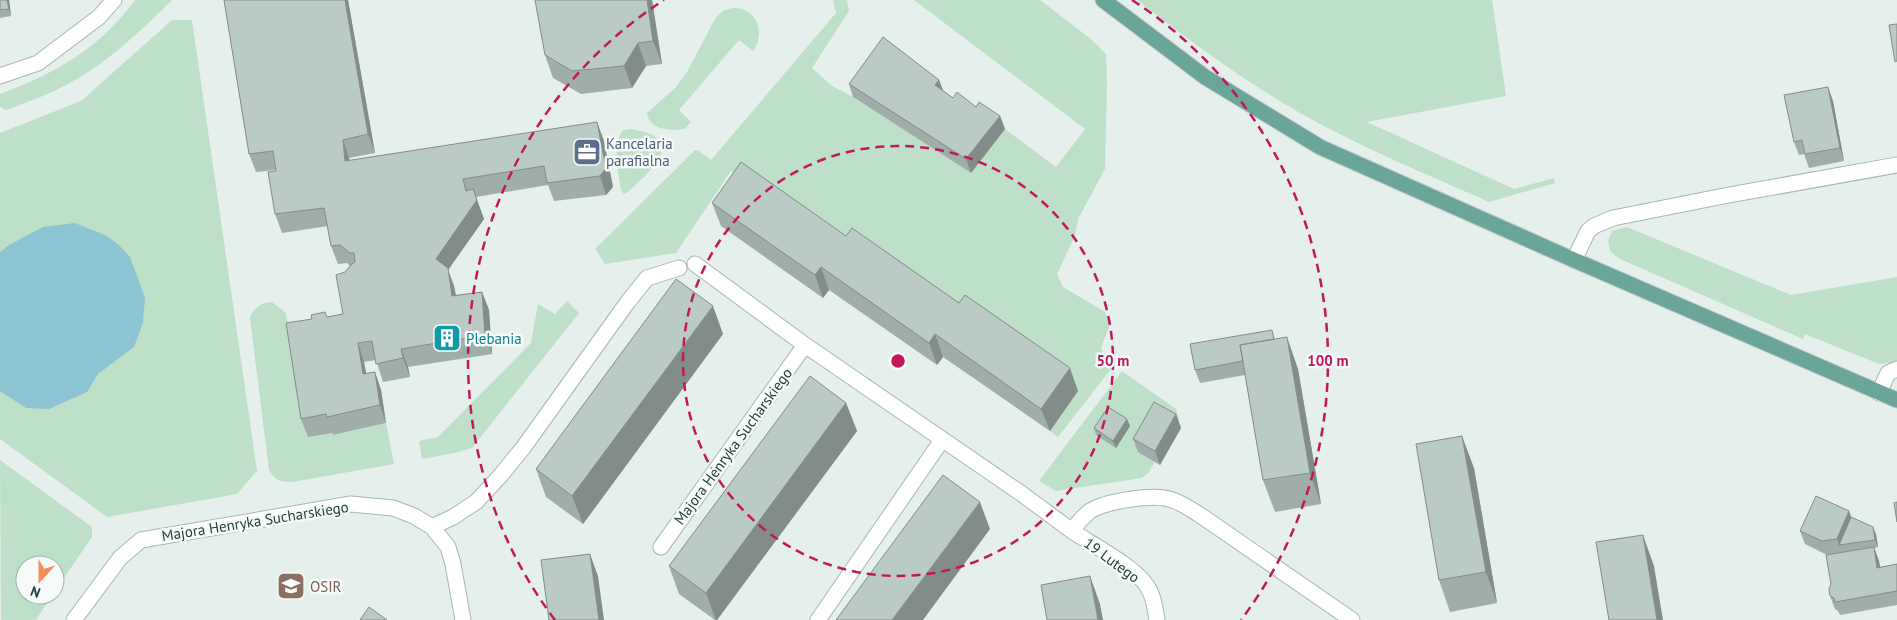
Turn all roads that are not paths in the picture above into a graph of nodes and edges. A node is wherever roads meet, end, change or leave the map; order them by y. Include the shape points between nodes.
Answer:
1 (114, 0) edge
2 (1103, 0) edge
3 (0, 76) edge
4 (1897, 165) edge
5 (1574, 260) junction
6 (695, 264) dead end
7 (679, 268) dead end
8 (805, 345) junction
9 (1897, 369) edge
10 (1879, 393) junction
11 (1897, 400) edge
12 (942, 440) junction
13 (432, 527) junction
14 (1072, 531) junction
15 (661, 546) dead end
16 (74, 620) edge
17 (463, 620) edge
18 (818, 620) edge
19 (1157, 620) edge
20 (1352, 620) edge

1 - 3 street via 99,16 38,63
2 - 5 main road via 1205,77 1320,147
4 - 5 street via 1608,220 1588,231
5 - 10 main road
6 - 8 street
7 - 13 street via 647,278 501,475 476,502
8 - 12 street
8 - 15 street, Majora Henryka Sucharskiego
9 - 10 street via 1888,373
10 - 11 main road
12 - 14 street
12 - 18 street
13 - 16 street, Majora Henryka Sucharskiego via 393,508 351,504 141,540 120,558
13 - 17 street via 448,547
14 - 19 street, 19 Lutego via 1136,574 1148,587
14 - 20 street via 1092,510 1149,497 1168,498 1200,515

